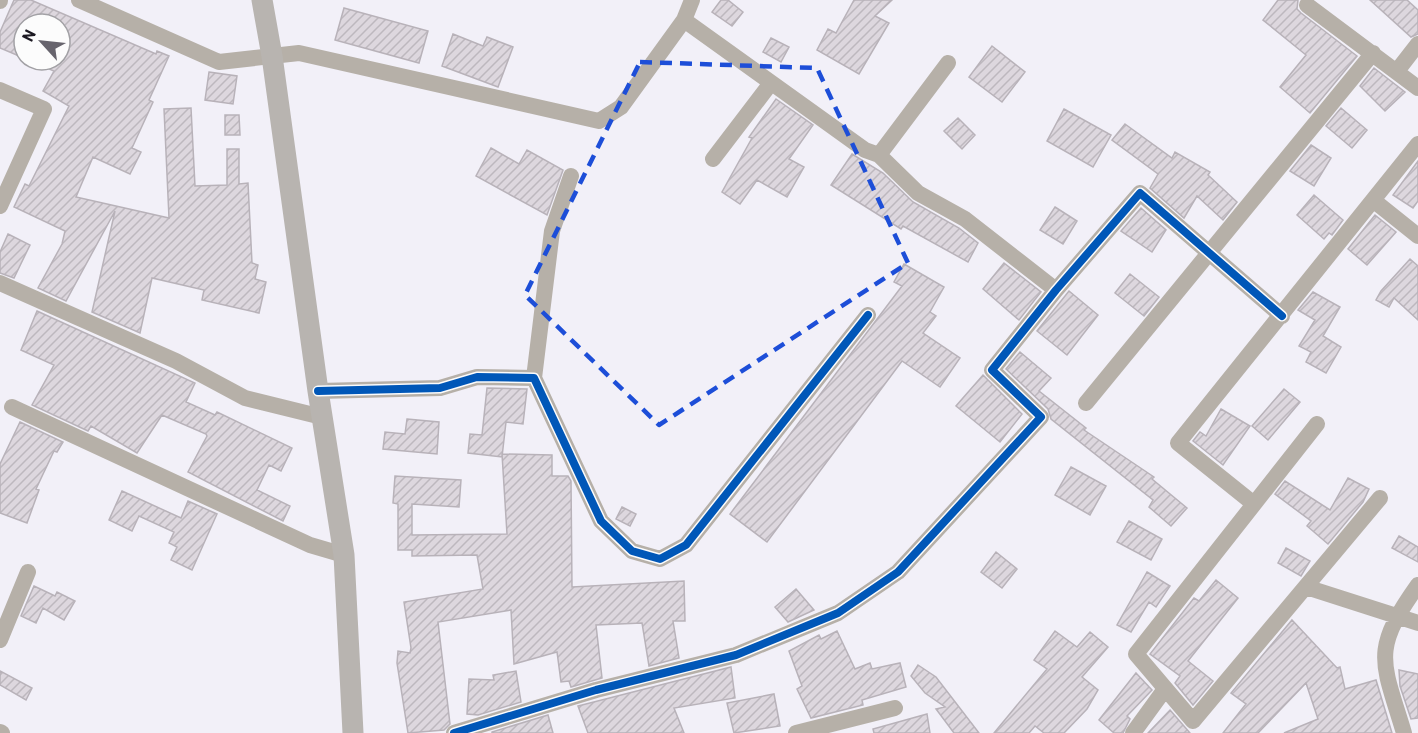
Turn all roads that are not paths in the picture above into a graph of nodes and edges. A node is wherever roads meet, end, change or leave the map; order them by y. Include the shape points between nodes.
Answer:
1 (79, 0) edge
2 (262, 0) edge
3 (692, 0) edge
4 (1307, 4) dead end
5 (684, 20) junction
6 (1418, 44) edge
7 (1373, 53) junction
8 (272, 56) junction
9 (948, 63) dead end
10 (1397, 70) junction
11 (771, 83) junction
12 (1418, 88) edge
13 (0, 90) edge
14 (1418, 144) edge
15 (879, 155) junction
16 (713, 159) dead end
17 (571, 176) dead end
18 (1373, 200) junction
19 (0, 206) edge
20 (1418, 236) edge
21 (1209, 255) junction
22 (0, 283) edge
23 (1056, 290) junction
24 (868, 315) dead end
25 (1282, 316) junction
26 (534, 378) junction
27 (318, 391) junction
28 (1086, 403) dead end
29 (12, 407) dead end
30 (322, 417) junction
31 (1317, 424) dead end
32 (1380, 498) dead end
33 (1254, 504) junction
34 (344, 555) junction
35 (28, 572) dead end
36 (1418, 585) edge
37 (1306, 587) junction
38 (1395, 616) junction
39 (1418, 623) edge
40 (0, 640) edge
41 (1165, 689) junction
42 (895, 708) dead end
43 (353, 733) edge
44 (454, 733) edge
45 (796, 733) edge
46 (1133, 733) edge
47 (1404, 733) edge

1 - 8 street via 219,62
2 - 8 main road
3 - 5 street
4 - 7 street
5 - 8 street via 621,107 599,121 299,53
5 - 11 street
6 - 10 street
7 - 10 street
7 - 21 street
8 - 27 main road
9 - 15 street
10 - 12 street
11 - 15 street via 865,150
11 - 16 street
13 - 19 street via 44,110
14 - 18 street
15 - 23 street via 918,193 965,219
17 - 26 street via 552,231
18 - 20 street
18 - 25 street
21 - 23 street via 1140,193
21 - 25 street
21 - 28 street
22 - 30 street via 176,361 245,398
23 - 44 street via 992,370 1041,417 898,572 838,613 736,655 596,690
24 - 26 street via 686,545 660,559 632,551 601,521
25 - 33 street via 1178,443
26 - 27 street via 477,377 440,388
27 - 30 main road
29 - 34 street via 310,544
30 - 34 main road
31 - 33 street
32 - 37 street
33 - 41 street via 1136,654
34 - 43 main road
35 - 40 street
36 - 38 street
37 - 38 street
37 - 41 street via 1193,721
38 - 39 street
38 - 47 street via 1384,649 1384,665
41 - 46 street
42 - 45 street

